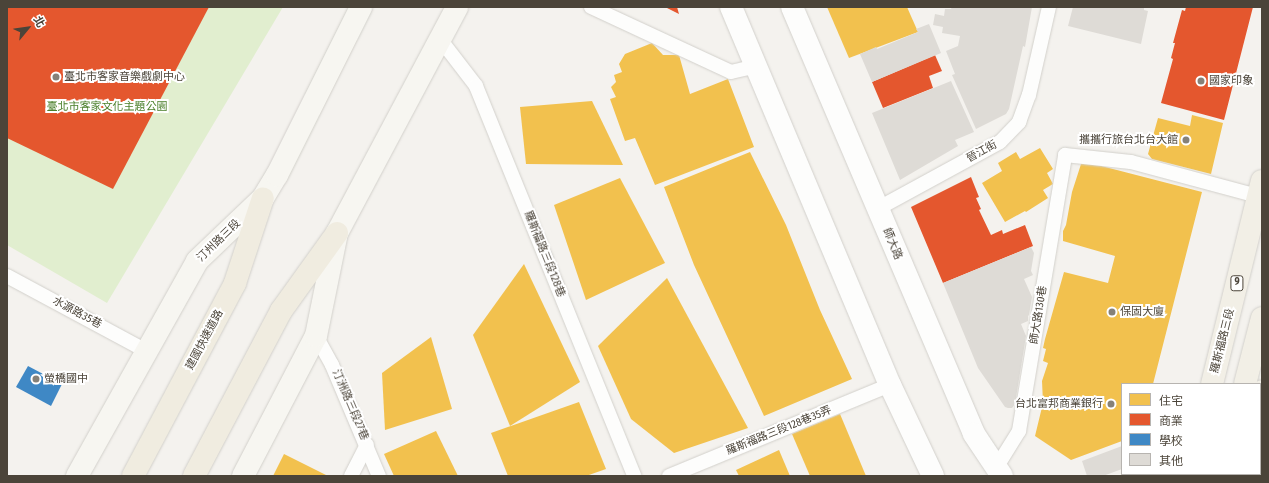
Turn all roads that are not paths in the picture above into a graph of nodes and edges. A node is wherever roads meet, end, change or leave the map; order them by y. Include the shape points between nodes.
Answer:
1 (361, 7) edge
2 (457, 7) edge
3 (591, 7) edge
4 (731, 7) edge
5 (792, 7) edge
6 (1049, 7) edge
7 (440, 39) junction
8 (756, 66) junction
9 (1260, 189) edge
10 (263, 198) junction
11 (877, 209) junction
12 (338, 233) junction
13 (7, 276) edge
14 (1262, 318) edge
15 (316, 336) junction
16 (146, 351) junction
17 (1212, 383) edge
18 (1246, 383) edge
19 (890, 385) junction
20 (367, 445) junction
21 (999, 472) edge
22 (77, 476) edge
23 (133, 476) edge
24 (194, 476) edge
25 (243, 476) edge
26 (351, 476) edge
27 (379, 476) edge
28 (634, 476) edge
29 (669, 476) edge
30 (933, 476) edge

1 - 10 main road, 汀州路三段
2 - 7 main road
3 - 8 lane via 731,72
4 - 8 street
5 - 11 street, 師大路
6 - 11 lane, 晉江街 via 1029,95 1019,122 1000,142
7 - 12 main road
7 - 28 lane, 羅斯福路三段128巷 via 476,86
8 - 19 street
9 - 17 main road, 羅斯福路三段 / 9
9 - 21 lane, 師大路130巷 via 1131,162 1065,155 1019,431
10 - 16 main road, 汀州路三段 via 197,261
10 - 23 highway, 建國快速道路 via 235,283
11 - 21 street, 師大路 via 974,434
12 - 15 main road
12 - 24 highway via 281,311
13 - 16 lane, 水源路35巷
14 - 18 main road
15 - 20 lane, 汀洲路三段27巷 via 332,364
15 - 25 main road
16 - 22 main road, 汀州路三段
19 - 29 lane, 羅斯福路三段128巷35弄
19 - 30 street
20 - 26 lane
20 - 27 lane, 汀洲路三段27巷

